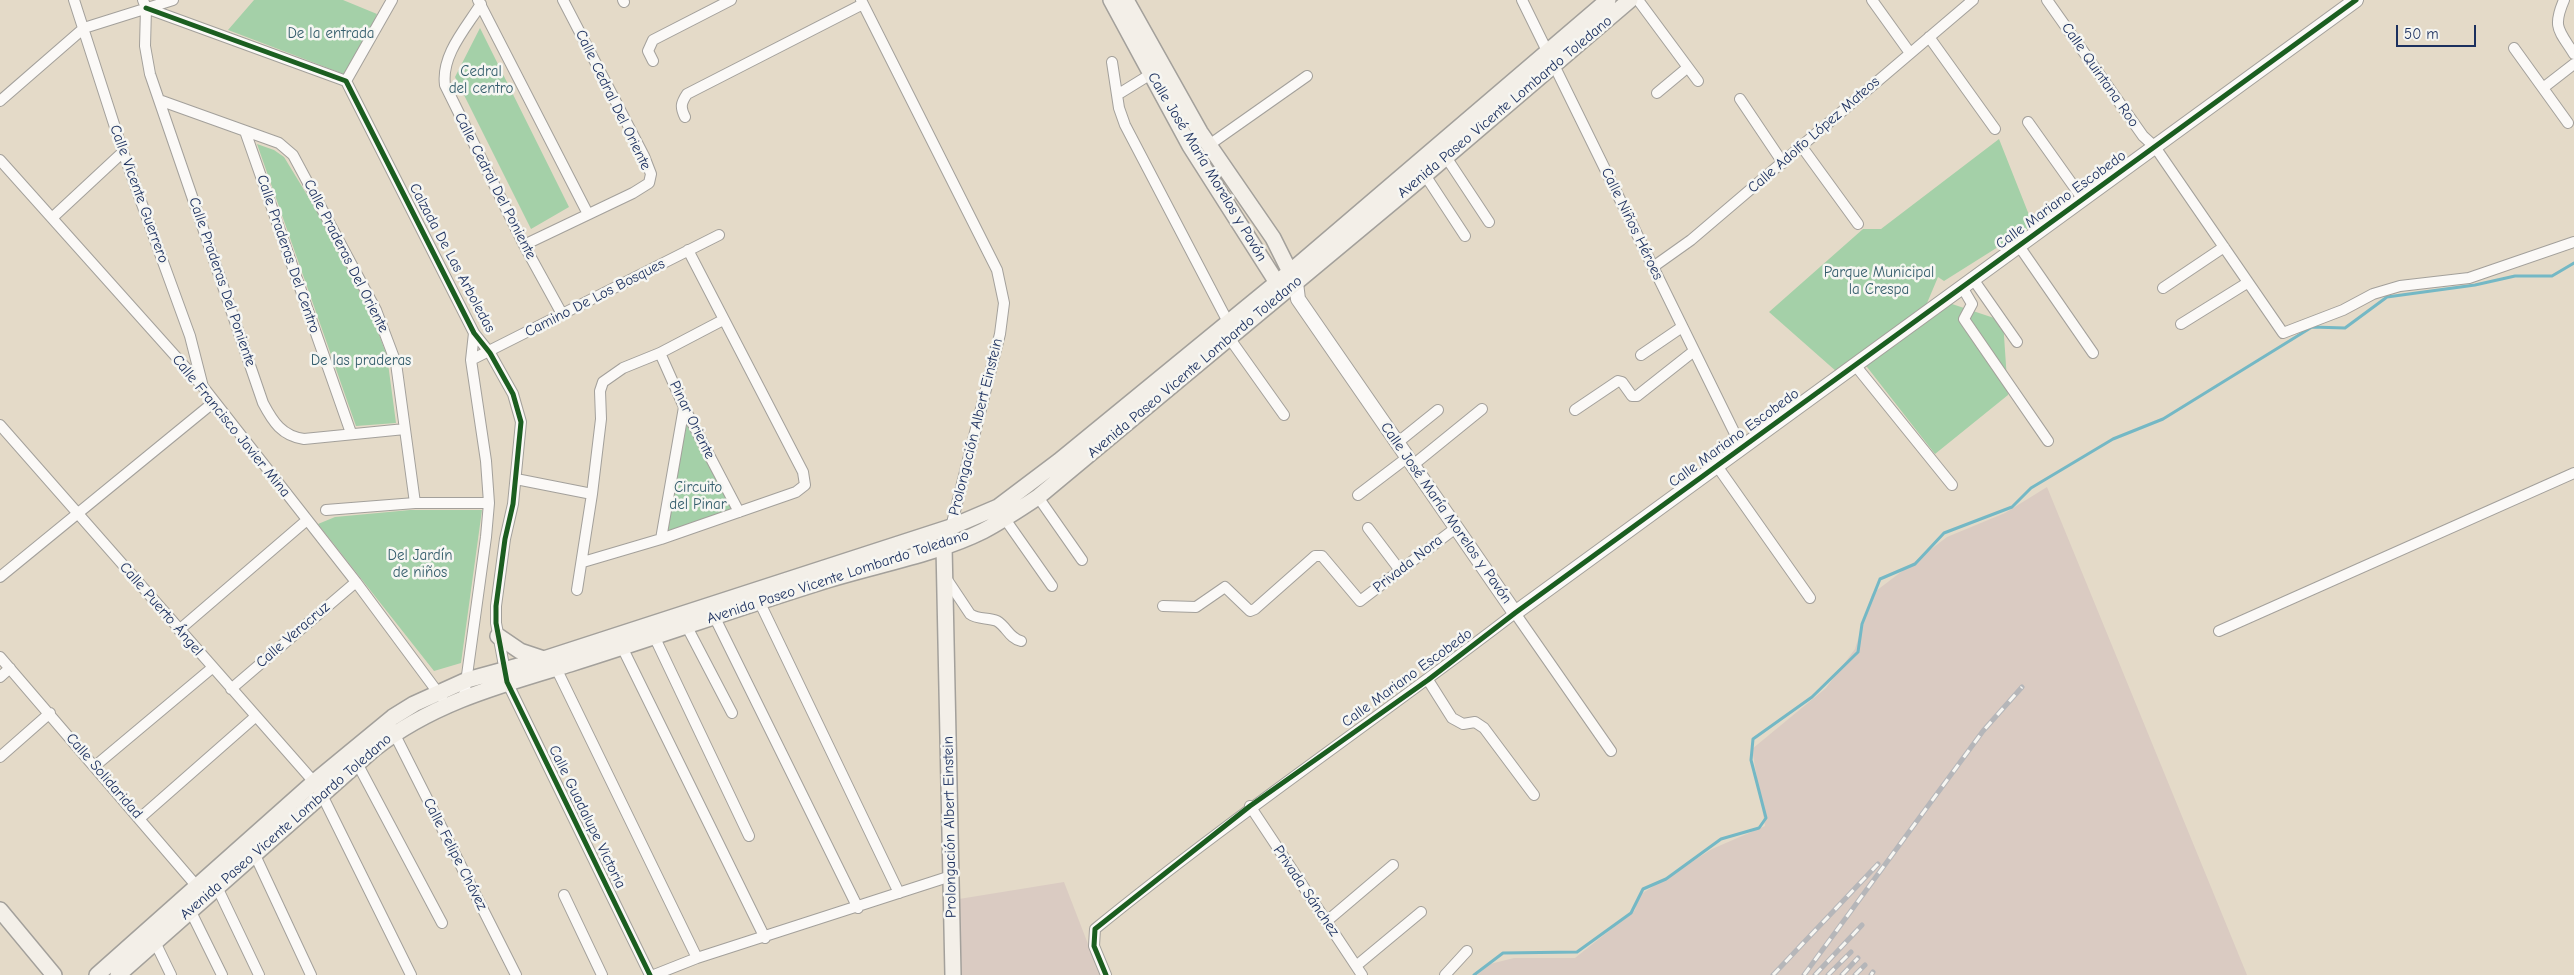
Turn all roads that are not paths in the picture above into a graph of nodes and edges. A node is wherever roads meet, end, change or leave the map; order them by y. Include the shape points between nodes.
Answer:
1 (74, 0) edge
2 (173, 0) edge
3 (392, 0) edge
4 (563, 0) edge
5 (731, 0) edge
6 (1111, 0) edge
7 (1126, 0) edge
8 (1522, 0) edge
9 (1608, 0) edge
10 (1630, 0) edge
11 (1638, 0) edge
12 (1872, 0) edge
13 (1973, 0) edge
14 (2047, 0) edge
15 (2356, 0) edge
16 (2564, 0) edge
17 (480, 2) edge
18 (862, 2) edge
19 (144, 4) edge
20 (84, 28) junction
21 (1929, 37) junction
22 (2514, 48) dead end
23 (1910, 53) junction
24 (2574, 54) edge
25 (1551, 57) junction
26 (653, 61) dead end
27 (1112, 62) dead end
28 (2574, 64) edge
29 (1687, 68) junction
30 (1151, 74) junction
31 (1307, 76) dead end
32 (346, 81) junction
33 (1698, 81) dead end
34 (2542, 88) junction
35 (1657, 93) dead end
36 (1117, 95) junction
37 (1740, 99) dead end
38 (159, 100) junction
39 (0, 101) edge
40 (1174, 101) junction
41 (685, 116) dead end
42 (2028, 122) dead end
43 (2568, 123) dead end
44 (1995, 129) dead end
45 (245, 131) junction
46 (1209, 145) junction
47 (1802, 147) junction
48 (2155, 147) junction
49 (123, 152) junction
50 (1446, 157) junction
51 (0, 160) edge
52 (1783, 163) junction
53 (1425, 175) junction
54 (2082, 198) junction
55 (588, 214) junction
56 (52, 218) junction
57 (1489, 222) dead end
58 (1858, 224) dead end
59 (719, 235) dead end
60 (1466, 236) dead end
61 (2574, 242) edge
62 (524, 245) junction
63 (2019, 246) junction
64 (2224, 247) junction
65 (688, 250) junction
66 (1653, 267) junction
67 (1293, 277) junction
68 (1968, 283) junction
69 (2247, 283) junction
70 (2163, 288) dead end
71 (1286, 292) junction
72 (562, 314) junction
73 (723, 320) junction
74 (1228, 322) junction
75 (2181, 324) dead end
76 (1682, 327) junction
77 (474, 333) junction
78 (1230, 339) junction
79 (2017, 342) dead end
80 (1694, 351) junction
81 (490, 352) junction
82 (660, 353) junction
83 (2093, 353) dead end
84 (1641, 355) dead end
85 (471, 360) junction
86 (1855, 365) junction
87 (204, 388) junction
88 (214, 402) junction
89 (684, 407) junction
90 (1482, 409) dead end
91 (1438, 410) dead end
92 (1575, 410) dead end
93 (1284, 416) dead end
94 (0, 425) edge
95 (404, 429) junction
96 (352, 433) junction
97 (2048, 441) dead end
98 (1398, 443) junction
99 (1742, 448) junction
100 (1410, 461) junction
101 (1717, 466) junction
102 (2574, 473) edge
103 (516, 478) junction
104 (1952, 485) dead end
105 (592, 494) junction
106 (1358, 495) dead end
107 (1038, 497) junction
108 (415, 503) junction
109 (489, 503) junction
110 (326, 510) dead end
111 (739, 512) junction
112 (77, 514) junction
113 (1005, 518) junction
114 (307, 520) junction
115 (1456, 526) junction
116 (952, 527) junction
117 (1368, 528) dead end
118 (486, 537) junction
119 (505, 539) junction
120 (661, 539) junction
121 (944, 546) junction
122 (1082, 560) dead end
123 (583, 562) junction
124 (1400, 569) junction
125 (945, 575) junction
126 (0, 578) edge
127 (356, 582) junction
128 (1052, 586) dead end
129 (577, 590) dead end
130 (1810, 598) dead end
131 (759, 601) junction
132 (1163, 606) dead end
133 (1515, 613) junction
134 (714, 616) junction
135 (686, 626) junction
136 (179, 630) junction
137 (2219, 631) dead end
138 (498, 636) junction
139 (654, 636) junction
140 (1021, 641) dead end
141 (622, 647) junction
142 (0, 657) edge
143 (550, 663) junction
144 (10, 668) junction
145 (212, 668) junction
146 (506, 676) junction
147 (0, 677) edge
148 (467, 680) junction
149 (1428, 680) junction
150 (231, 689) junction
151 (464, 697) junction
152 (442, 698) junction
153 (50, 713) junction
154 (732, 713) dead end
155 (255, 718) junction
156 (394, 733) junction
157 (1611, 751) dead end
158 (0, 757) edge
159 (357, 763) junction
160 (95, 766) junction
161 (318, 788) junction
162 (1534, 796) dead end
163 (1250, 806) junction
164 (140, 818) junction
165 (749, 836) dead end
166 (254, 853) junction
167 (1393, 865) dead end
168 (951, 876) junction
169 (206, 890) junction
170 (900, 893) junction
171 (564, 895) dead end
172 (858, 908) junction
173 (0, 910) edge
174 (190, 910) junction
175 (1421, 912) dead end
176 (1327, 921) junction
177 (442, 923) dead end
178 (765, 938) junction
179 (155, 942) junction
180 (1467, 951) dead end
181 (697, 958) junction
182 (1356, 966) junction
183 (54, 975) edge
184 (97, 975) edge
185 (118, 975) edge
186 (171, 975) edge
187 (222, 975) edge
188 (259, 975) edge
189 (311, 975) edge
190 (411, 975) edge
191 (516, 975) edge
192 (602, 975) edge
193 (652, 975) edge
194 (953, 975) edge
195 (1106, 975) edge
196 (1362, 975) edge
197 (1445, 975) edge

1 - 20 street, Calle Vicente Guerrero
2 - 19 street
3 - 32 street
4 - 55 street, Calle Cedral Del Oriente via 651,174 649,183
5 - 26 street via 653,40 648,51
6 - 30 main road, Calle José María Morelos y Pavón
7 - 40 main road, Calle José María Morelos y Pavón
8 - 25 street, Calle Niños Héroes
9 - 25 main road, Avenida Paseo Vicente Lombardo Toledano
10 - 25 main road, Avenida Paseo Vicente Lombardo Toledano
11 - 29 street
12 - 23 street
13 - 21 street, Calle Adolfo López Mateos
14 - 48 street, Calle Quintana Roo via 2143,136
15 - 48 street, Calle Mariano Escobedo
16 - 24 street via 2557,24
17 - 55 street
17 - 62 street, Calle Cedral Del Poniente via 447,62 445,85
18 - 41 street via 687,94 681,109
18 - 116 street, Prolongación Albert Einstein via 997,270 1004,303 1000,334
19 - 20 street
19 - 32 street
19 - 38 street, Calle Praderas Del Poniente via 145,46
20 - 39 street
20 - 49 street, Calle Vicente Guerrero
21 - 23 street, Calle Adolfo López Mateos
21 - 44 street
22 - 34 street
23 - 47 street, Calle Adolfo López Mateos
25 - 50 main road, Avenida Paseo Vicente Lombardo Toledano
25 - 66 street, Calle Niños Héroes
25 - 67 main road, Avenida Paseo Vicente Lombardo Toledano
27 - 36 street
28 - 34 street
29 - 33 street
29 - 35 street
30 - 36 street
30 - 40 main road, Calle José María Morelos y Pavón
31 - 46 street
32 - 77 street, Calzada De Las Arboledas
34 - 43 street
36 - 74 street via 1125,125
37 - 52 street
38 - 45 street, Calle Praderas Del Oriente
38 - 96 street, Calle Praderas Del Poniente via 271,419 282,432 293,438
40 - 46 main road, Calle José María Morelos y Pavón
40 - 71 main road, Calle José María Morelos y Pavón via 1190,146
42 - 54 street
45 - 95 street, Calle Praderas Del Oriente via 279,143 293,155 308,180 387,336 396,363
45 - 96 street, Calle Praderas Del Centro
46 - 67 main road, Calle José María Morelos y Pavón via 1273,238
47 - 52 street, Calle Adolfo López Mateos
47 - 58 street
48 - 54 street, Calle Mariano Escobedo
48 - 64 street, Calle Quintana Roo
49 - 56 street
49 - 87 street, Calle Vicente Guerrero via 190,336
50 - 53 main road, Avenida Paseo Vicente Lombardo Toledano
50 - 57 street
51 - 56 street, Calle Francisco Javier Mina
52 - 66 street, Calle Adolfo López Mateos via 1691,240
53 - 60 street
53 - 67 main road, Avenida Paseo Vicente Lombardo Toledano
54 - 63 street, Calle Mariano Escobedo
55 - 62 street, Calle Cedral Del Oriente
56 - 87 street, Calle Francisco Javier Mina
59 - 65 street, Camino De Los Bosques
61 - 69 street, Calle Quintana Roo via 2469,278 2400,286 2373,294 2343,310 2283,333
62 - 72 street, Calle Cedral Del Poniente
63 - 68 street, Calle Mariano Escobedo
63 - 83 street
64 - 69 street, Calle Quintana Roo
64 - 70 street
65 - 72 street, Camino De Los Bosques
65 - 73 street
66 - 76 street, Calle Niños Héroes
67 - 71 main road, Avenida Paseo Vicente Lombardo Toledano
67 - 71 street, Calle José María Morelos y Pavón
68 - 79 street
68 - 86 street, Calle Mariano Escobedo
68 - 97 street via 1972,304 1964,318 1966,322
69 - 75 street
71 - 74 main road, Avenida Paseo Vicente Lombardo Toledano
71 - 78 main road, Avenida Paseo Vicente Lombardo Toledano
71 - 98 street, Calle José María Morelos y Pavón
72 - 81 street, Camino De Los Bosques
73 - 82 street
73 - 111 street via 806,482 802,489
74 - 116 main road, Avenida Paseo Vicente Lombardo Toledano via 1014,496 980,517
76 - 80 street, Calle Niños Héroes
76 - 84 street
77 - 81 street, Calzada De Las Arboledas
77 - 85 street, Calzada De Las Arboledas
78 - 93 street
78 - 107 main road, Avenida Paseo Vicente Lombardo Toledano
80 - 92 street via 1637,396 1632,396 1618,381
80 - 99 street, Calle Niños Héroes
81 - 85 street, Camino De Los Bosques
81 - 103 street, Calzada De Las Arboledas via 518,408 521,422
82 - 89 street, Pinar Oriente
82 - 105 street via 612,374 603,382
85 - 109 street, Calzada De Las Arboledas
86 - 99 street, Calle Mariano Escobedo
86 - 104 street
87 - 88 street, Calle Francisco Javier Mina
88 - 112 street
88 - 114 street, Calle Francisco Javier Mina
89 - 111 street, Pinar Oriente
89 - 120 street
90 - 100 street
91 - 98 street
94 - 112 street, Calle Puerto Ángel
95 - 96 street, Calle Praderas Del Poniente
95 - 108 street, Calle Praderas Del Oriente
98 - 100 street, Calle José María Morelos y Pavón
99 - 101 street, Calle Mariano Escobedo
100 - 106 street
100 - 115 street, Calle José María Morelos y Pavón
101 - 130 street
101 - 133 street, Calle Mariano Escobedo
102 - 137 street
103 - 105 street
103 - 119 street, Calzada De Las Arboledas
105 - 123 street
107 - 113 main road, Avenida Paseo Vicente Lombardo Toledano
107 - 122 street
108 - 109 street
108 - 110 street
109 - 118 street, Calzada De Las Arboledas
111 - 120 street
112 - 126 street
112 - 136 street, Calle Puerto Ángel
113 - 121 main road, Avenida Paseo Vicente Lombardo Toledano via 982,532
113 - 128 street
114 - 127 street, Calle Francisco Javier Mina
114 - 136 street
115 - 124 street, Privada Nora
115 - 133 street, Calle José María Morelos y Pavón
116 - 121 main road, Prolongación Albert Einstein
116 - 143 main road, Avenida Paseo Vicente Lombardo Toledano
117 - 124 street
118 - 119 street
118 - 148 street, Calzada De Las Arboledas
119 - 138 street, Calzada De Las Arboledas via 496,606
120 - 123 street
121 - 125 main road, Prolongación Albert Einstein
121 - 131 main road, Avenida Paseo Vicente Lombardo Toledano
123 - 129 street
124 - 132 street, Privada Nora via 1360,601 1322,556 1315,556 1250,611 1225,587 1196,608
125 - 140 street via 970,614 998,622 1012,638
125 - 168 main road, Prolongación Albert Einstein
127 - 150 street, Calle Veracruz
127 - 152 street, Calle Francisco Javier Mina
131 - 134 main road, Avenida Paseo Vicente Lombardo Toledano
131 - 170 street
133 - 149 street, Calle Mariano Escobedo
133 - 157 street, Calle José María Morelos y Pavón
134 - 135 main road, Avenida Paseo Vicente Lombardo Toledano
134 - 172 street
135 - 139 main road, Avenida Paseo Vicente Lombardo Toledano
135 - 154 street
136 - 145 street, Calle Puerto Ángel
138 - 143 main road via 520,651
138 - 146 street, Calzada De Las Arboledas
139 - 141 main road, Avenida Paseo Vicente Lombardo Toledano
139 - 165 street
141 - 143 main road, Avenida Paseo Vicente Lombardo Toledano
141 - 178 street
142 - 144 street, Calle Solidaridad
143 - 146 main road, Avenida Paseo Vicente Lombardo Toledano
143 - 181 street
144 - 147 street
144 - 153 street, Calle Solidaridad
145 - 150 street, Calle Puerto Ángel
145 - 160 street
146 - 148 main road, Avenida Paseo Vicente Lombardo Toledano
146 - 151 main road, Avenida Paseo Vicente Lombardo Toledano
146 - 193 street, Calle Guadalupe Victoria
148 - 151 street, Calzada De Las Arboledas
148 - 152 main road, Avenida Paseo Vicente Lombardo Toledano
149 - 162 street via 1456,722 1475,722 1484,728
149 - 163 street, Calle Mariano Escobedo
150 - 155 street, Calle Puerto Ángel
151 - 152 main road, Avenida Paseo Vicente Lombardo Toledano
152 - 156 main road, Avenida Paseo Vicente Lombardo Toledano
152 - 161 main road, Avenida Paseo Vicente Lombardo Toledano via 393,717
153 - 158 street
153 - 160 street, Calle Solidaridad
155 - 161 street, Calle Puerto Ángel
155 - 164 street
156 - 159 main road, Avenida Paseo Vicente Lombardo Toledano
156 - 191 street, Calle Felipe Chávez
159 - 161 main road, Avenida Paseo Vicente Lombardo Toledano
159 - 177 street
160 - 164 street, Calle Solidaridad
161 - 166 main road, Avenida Paseo Vicente Lombardo Toledano
161 - 169 main road, Avenida Paseo Vicente Lombardo Toledano
161 - 190 street, Calle Puerto Ángel
163 - 176 street, Privada Sánchez
163 - 195 street, Calle Mariano Escobedo via 1095,929 1094,946
164 - 169 street, Calle Solidaridad
166 - 169 main road, Avenida Paseo Vicente Lombardo Toledano
166 - 189 street
167 - 176 street
168 - 170 street, Calle Guadalupe Victoria
168 - 194 main road, Prolongación Albert Einstein
169 - 174 main road, Avenida Paseo Vicente Lombardo Toledano
169 - 184 main road, Avenida Paseo Vicente Lombardo Toledano
169 - 188 street, Calle Solidaridad
170 - 172 street, Calle Guadalupe Victoria
171 - 192 street
172 - 178 street, Calle Guadalupe Victoria
173 - 183 main road
174 - 179 main road, Avenida Paseo Vicente Lombardo Toledano
174 - 187 street
175 - 182 street
176 - 182 street, Privada Sánchez
178 - 181 street, Calle Guadalupe Victoria
179 - 185 main road, Avenida Paseo Vicente Lombardo Toledano
179 - 186 street
180 - 197 street
181 - 193 street, Calle Guadalupe Victoria
182 - 196 street, Privada Sánchez

